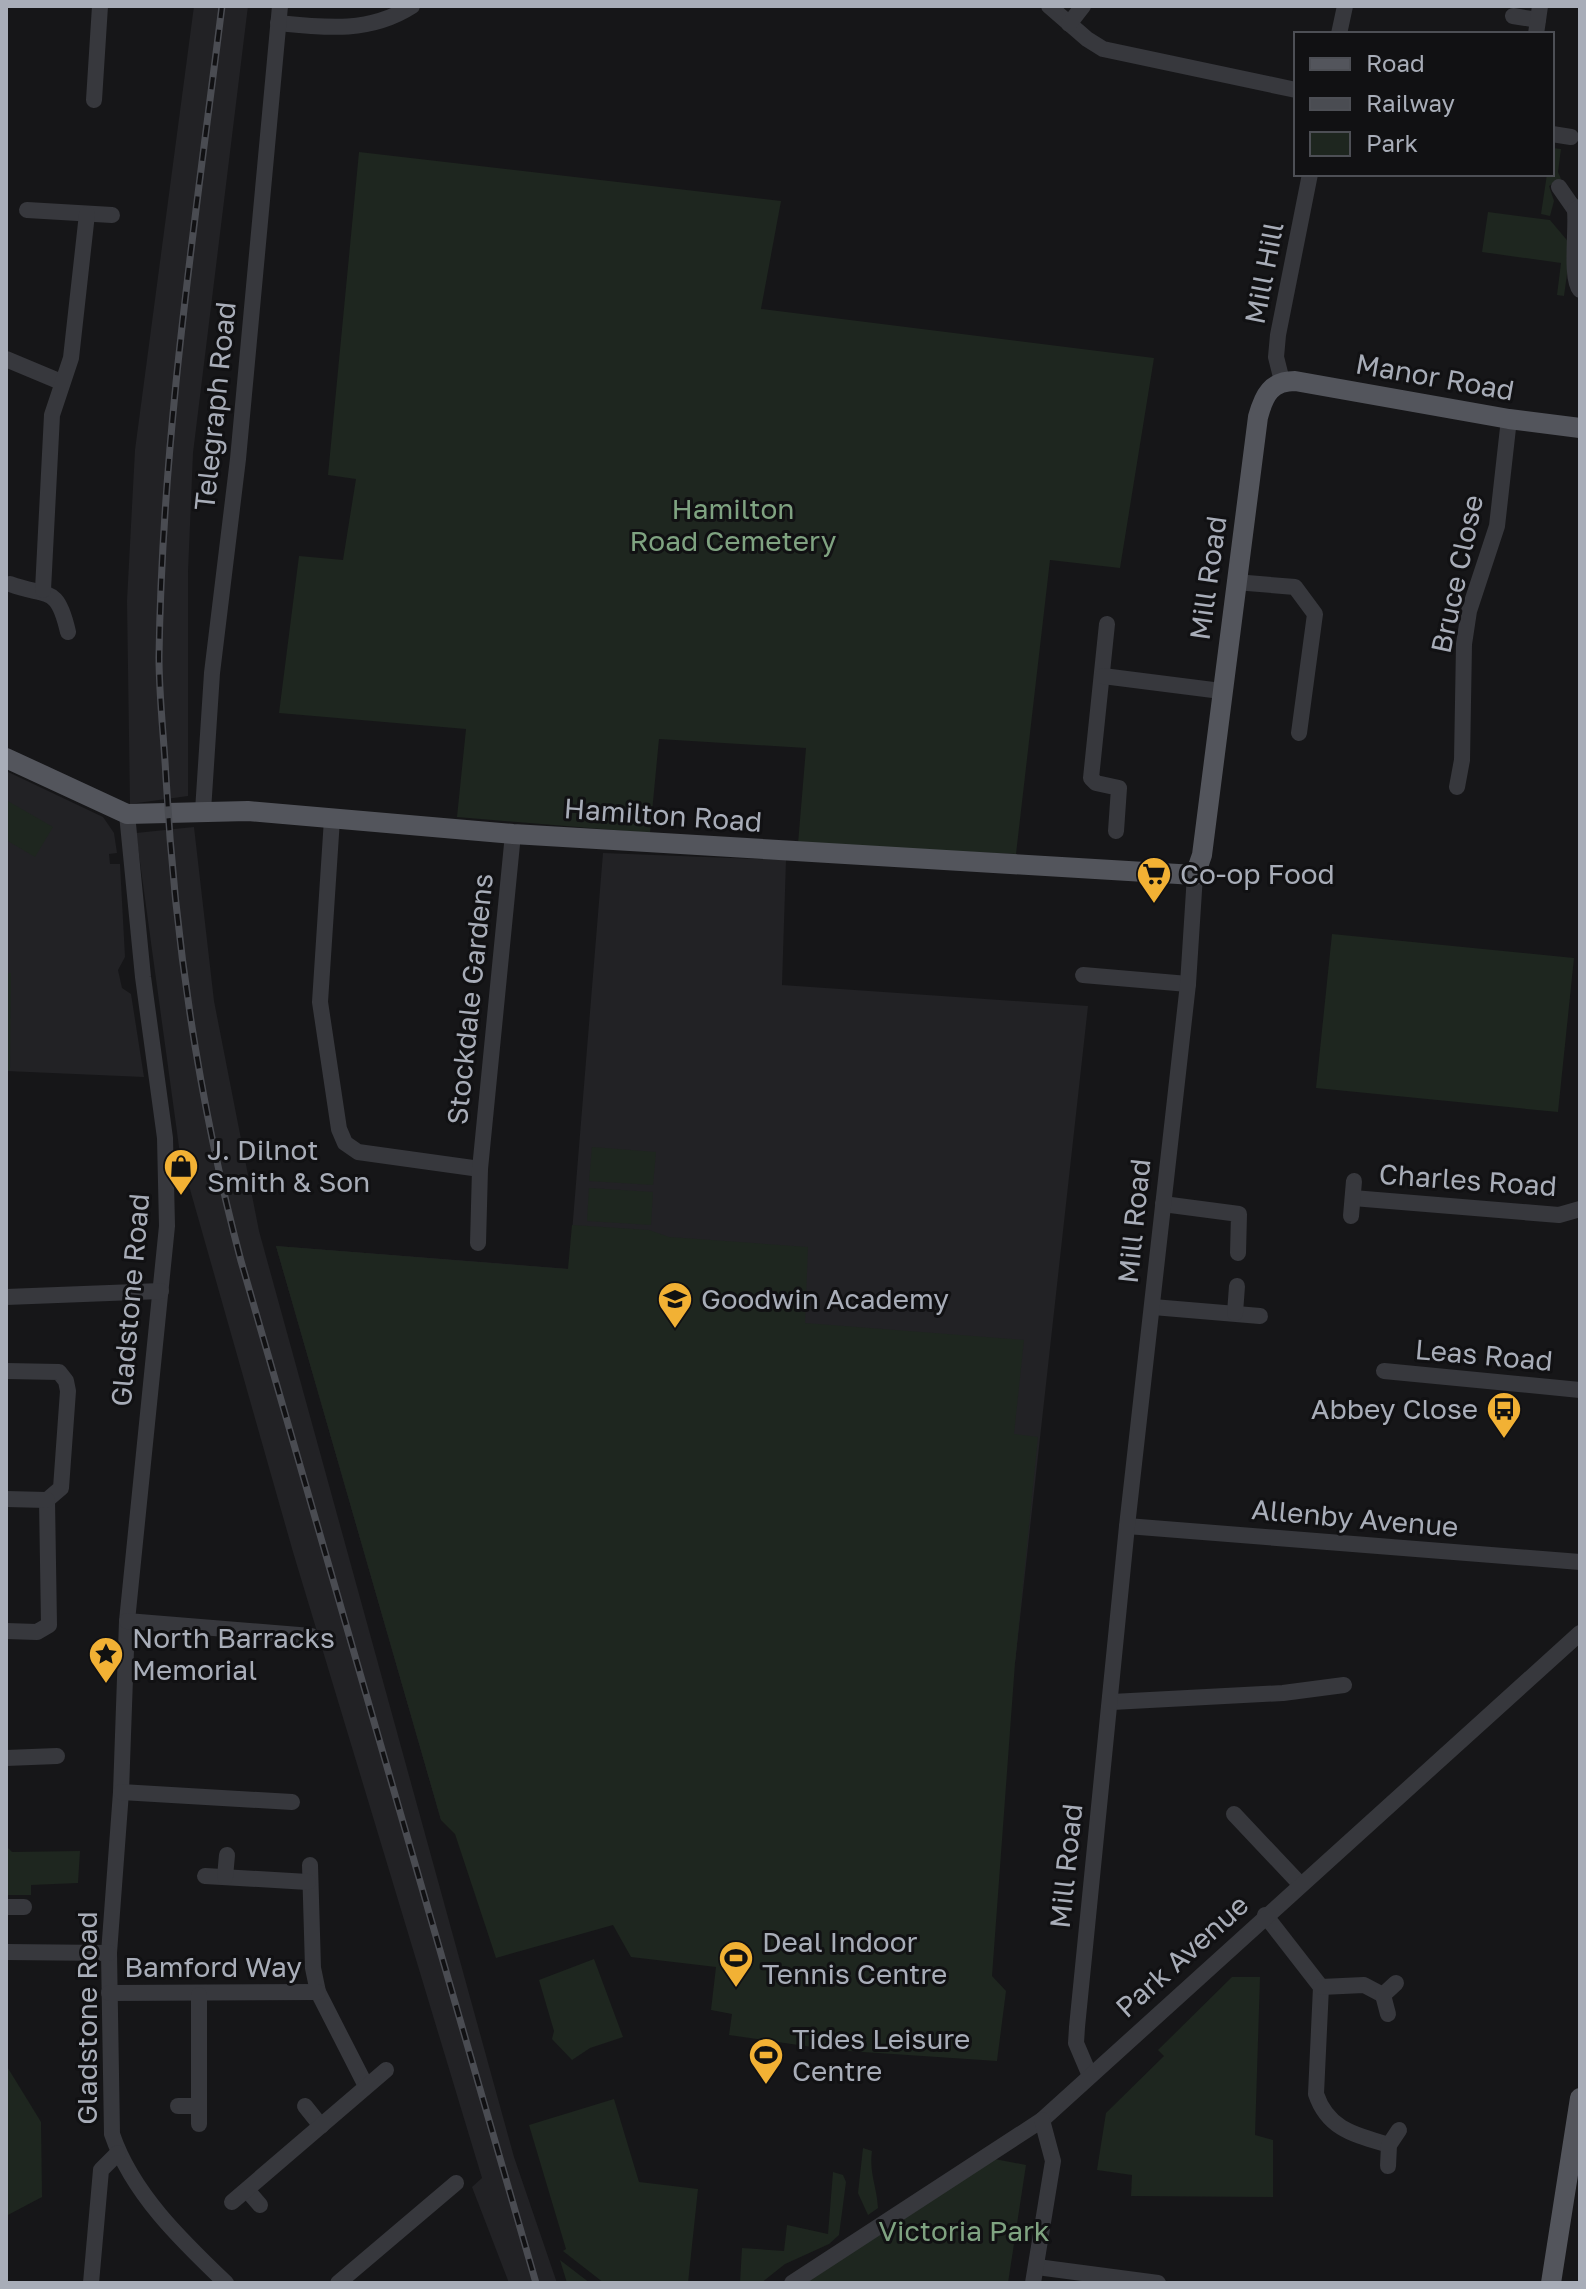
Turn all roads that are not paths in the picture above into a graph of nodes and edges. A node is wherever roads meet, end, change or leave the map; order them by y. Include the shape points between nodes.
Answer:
1 (100, 6) edge
2 (412, 6) edge
3 (1049, 6) edge
4 (1083, 6) edge
5 (1345, 6) edge
6 (279, 14) edge
7 (1513, 16) dead end
8 (1538, 20) edge
9 (1069, 24) junction
10 (1339, 32) edge
11 (1294, 90) edge
12 (94, 100) dead end
13 (1554, 134) edge
14 (1571, 137) dead end
15 (1310, 176) edge
16 (1559, 187) dead end
17 (1577, 209) edge
18 (27, 210) dead end
19 (87, 214) junction
20 (112, 215) dead end
21 (1580, 290) edge
22 (6, 359) edge
23 (1282, 381) junction
24 (61, 382) junction
25 (1509, 419) junction
26 (1580, 428) edge
27 (1235, 582) junction
28 (10, 584) dead end
29 (43, 590) junction
30 (1107, 624) dead end
31 (68, 632) dead end
32 (1103, 676) junction
33 (1221, 691) junction
34 (1299, 733) dead end
35 (6, 758) edge
36 (1457, 787) dead end
37 (203, 811) junction
38 (127, 814) junction
39 (332, 819) junction
40 (1116, 831) dead end
41 (513, 834) junction
42 (1195, 875) junction
43 (1083, 975) dead end
44 (1188, 984) junction
45 (480, 1169) junction
46 (1354, 1181) dead end
47 (1353, 1198) junction
48 (1163, 1204) junction
49 (1580, 1209) edge
50 (1351, 1216) dead end
51 (478, 1243) dead end
52 (1238, 1253) dead end
53 (1237, 1286) dead end
54 (161, 1291) junction
55 (6, 1297) edge
56 (1153, 1307) junction
57 (1235, 1313) junction
58 (1260, 1316) dead end
59 (6, 1371) edge
60 (1384, 1371) dead end
61 (1580, 1390) edge
62 (6, 1499) edge
63 (47, 1500) junction
64 (1127, 1526) junction
65 (1580, 1562) edge
66 (127, 1621) junction
67 (6, 1631) edge
68 (1580, 1633) edge
69 (311, 1636) dead end
70 (1344, 1685) dead end
71 (1112, 1702) junction
72 (57, 1756) dead end
73 (6, 1758) edge
74 (121, 1792) junction
75 (292, 1802) dead end
76 (1234, 1814) dead end
77 (227, 1855) dead end
78 (310, 1865) dead end
79 (205, 1876) dead end
80 (225, 1877) junction
81 (308, 1882) junction
82 (1300, 1884) junction
83 (6, 1907) edge
84 (24, 1907) dead end
85 (1265, 1915) junction
86 (6, 1952) edge
87 (109, 1953) junction
88 (1396, 1983) dead end
89 (1321, 1987) junction
90 (318, 1992) junction
91 (109, 1993) junction
92 (199, 1995) junction
93 (1383, 1995) junction
94 (1388, 2014) dead end
95 (386, 2070) dead end
96 (1090, 2076) junction
97 (366, 2086) junction
98 (1580, 2098) edge
99 (178, 2106) dead end
100 (199, 2106) junction
101 (305, 2106) dead end
102 (1042, 2120) junction
103 (199, 2124) dead end
104 (321, 2126) junction
105 (1399, 2130) dead end
106 (1389, 2145) junction
107 (118, 2153) junction
108 (1388, 2166) dead end
109 (456, 2183) dead end
110 (247, 2190) junction
111 (1573, 2192) edge
112 (232, 2202) dead end
113 (260, 2205) dead end
114 (1035, 2275) edge
115 (91, 2283) edge
116 (226, 2283) edge
117 (338, 2283) edge
118 (792, 2283) edge
119 (1158, 2283) edge
120 (1551, 2283) edge

1 - 12 street
2 - 6 street via 352,28
3 - 9 street
4 - 9 street
5 - 10 street
6 - 37 street, Telegraph Road via 238,459 212,673
7 - 8 street
9 - 11 street via 1103,49
13 - 14 street
15 - 23 street, Mill Hill via 1278,335
16 - 17 street
17 - 21 street via 1573,273
18 - 19 street
19 - 20 street
19 - 24 street via 71,358
22 - 24 street
23 - 25 main road, Manor Road
23 - 27 main road, Mill Road via 1270,388 1258,417
24 - 29 street via 52,415
25 - 26 main road, Manor Road
25 - 36 street, Bruce Close via 1497,526 1469,611 1464,644
27 - 33 main road, Mill Road
27 - 34 street via 1295,587 1315,614
28 - 29 street
29 - 31 street via 62,605
30 - 32 street
32 - 33 street
32 - 40 street via 1091,778 1119,788
33 - 42 main road, Mill Road via 1202,855
35 - 38 main road
37 - 38 main road, Hamilton Road
37 - 39 main road, Hamilton Road
38 - 54 street, Gladstone Road via 165,1138 167,1226
39 - 41 main road, Hamilton Road
39 - 45 street, Stockdale Gardens via 320,1002 339,1129 345,1143 358,1152
41 - 42 main road, Hamilton Road
41 - 45 street, Stockdale Gardens
42 - 44 street, Mill Road
43 - 44 street
44 - 48 street, Mill Road
45 - 51 street, Stockdale Gardens
46 - 47 street, Charles Road
47 - 49 street, Charles Road via 1559,1215
47 - 50 street, Charles Road
48 - 52 street via 1239,1214
48 - 56 street, Mill Road
53 - 57 street
54 - 55 street
54 - 66 street, Gladstone Road
56 - 57 street
56 - 64 street, Mill Road
57 - 58 street
59 - 63 street via 48,1369 66,1381 61,1488
60 - 61 street, Leas Road
62 - 63 street
63 - 67 street via 49,1625 37,1632
64 - 65 street, Allenby Avenue
64 - 71 street, Mill Road
66 - 69 street
66 - 74 street, Gladstone Road
68 - 82 street, Park Avenue
70 - 71 street via 1284,1700
71 - 96 street, Mill Road via 1076,2043
72 - 73 street
74 - 75 street
74 - 87 street, Gladstone Road
76 - 82 street
77 - 80 street
78 - 81 street
79 - 80 street
80 - 81 street
81 - 90 street
82 - 85 street, Park Avenue
83 - 84 street
85 - 89 street
85 - 96 street, Park Avenue
86 - 87 street
87 - 91 street, Gladstone Road
88 - 93 street
89 - 93 street via 1364,1985
89 - 106 street via 1316,2094 1321,2108 1347,2132
90 - 92 street, Bamford Way
90 - 97 street
91 - 92 street, Bamford Way
91 - 107 street, Gladstone Road via 112,2134
92 - 100 street
93 - 94 street
95 - 97 street
96 - 102 street, Park Avenue
97 - 104 street
98 - 111 main road
99 - 100 street
100 - 103 street
101 - 104 street
102 - 114 street via 1053,2161
102 - 118 street, Park Avenue
104 - 110 street
105 - 106 street
106 - 108 street
107 - 115 street, Gladstone Road via 101,2170
107 - 116 street via 177,2236
109 - 117 street
110 - 112 street
110 - 113 street
111 - 120 main road
114 - 119 street

